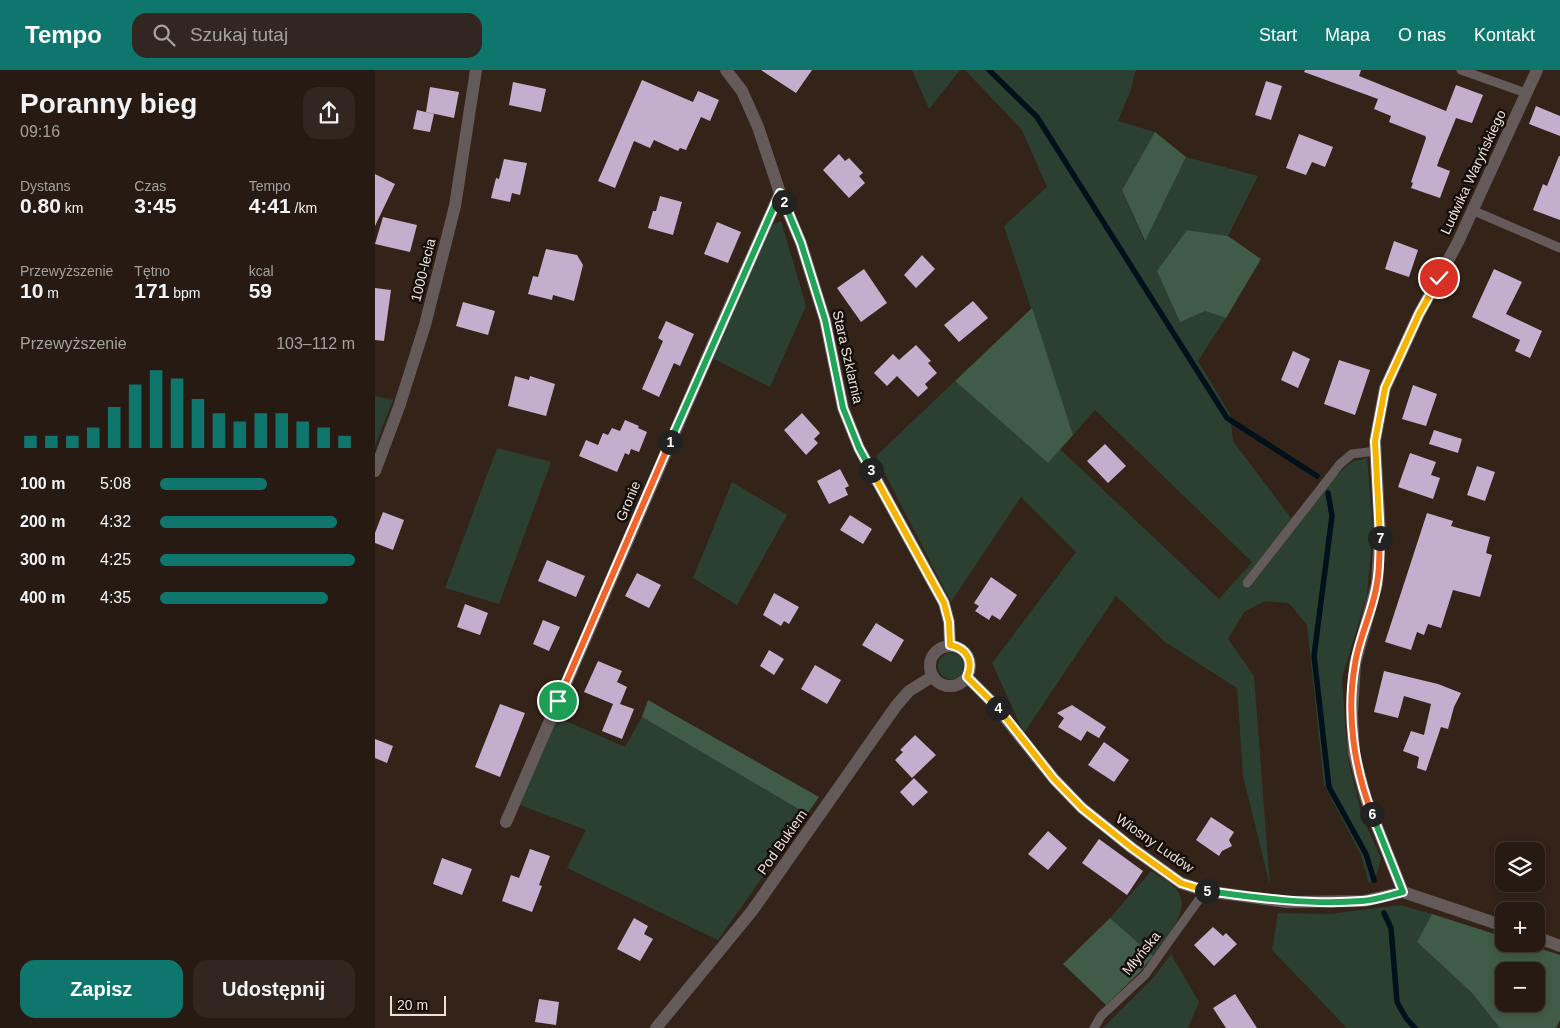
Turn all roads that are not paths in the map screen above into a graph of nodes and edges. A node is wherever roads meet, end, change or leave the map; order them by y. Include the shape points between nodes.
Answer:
1 (476, 70) edge
2 (726, 70) edge
3 (1461, 70) edge
4 (1537, 70) edge
5 (1526, 93) junction
6 (780, 193) junction
7 (1472, 210) junction
8 (1560, 248) edge
9 (1376, 451) junction
10 (375, 471) edge
11 (1247, 583) dead end
12 (950, 645) junction
13 (933, 676) junction
14 (967, 677) junction
15 (506, 822) dead end
16 (1205, 891) junction
17 (1403, 892) junction
18 (1495, 923) edge
19 (1545, 940) edge
20 (1560, 946) edge
21 (656, 1028) edge
22 (1094, 1028) edge

1 - 10 street, 1000-lecia via 455,206 422,334
2 - 6 street, Stara Szklarnia via 742,91 758,127
3 - 5 lane
4 - 5 street, Ludwika Waryńskiego
5 - 7 street, Ludwika Waryńskiego
6 - 12 street, Stara Szklarnia via 801,243 825,320 846,416 859,448 944,603
6 - 15 street, Gronie
7 - 8 lane
7 - 9 street, Ludwika Waryńskiego via 1385,388
9 - 11 lane via 1352,454 1339,464
9 - 17 street, Ludwika Waryńskiego via 1380,533 1377,584 1355,664 1351,713 1354,754 1366,798
12 - 13 street via 939,649 931,658
12 - 14 street via 967,654 971,665
13 - 14 street via 949,686 963,682
13 - 21 street, Pod Bukiem via 909,691 896,706 752,911
14 - 16 street, Wiosny Ludów via 993,702 1054,779 1082,808 1181,883
16 - 17 street, Wiosny Ludów via 1287,902 1364,901
16 - 22 lane, Młyńska via 1145,975 1101,1016
17 - 18 street
19 - 20 street

